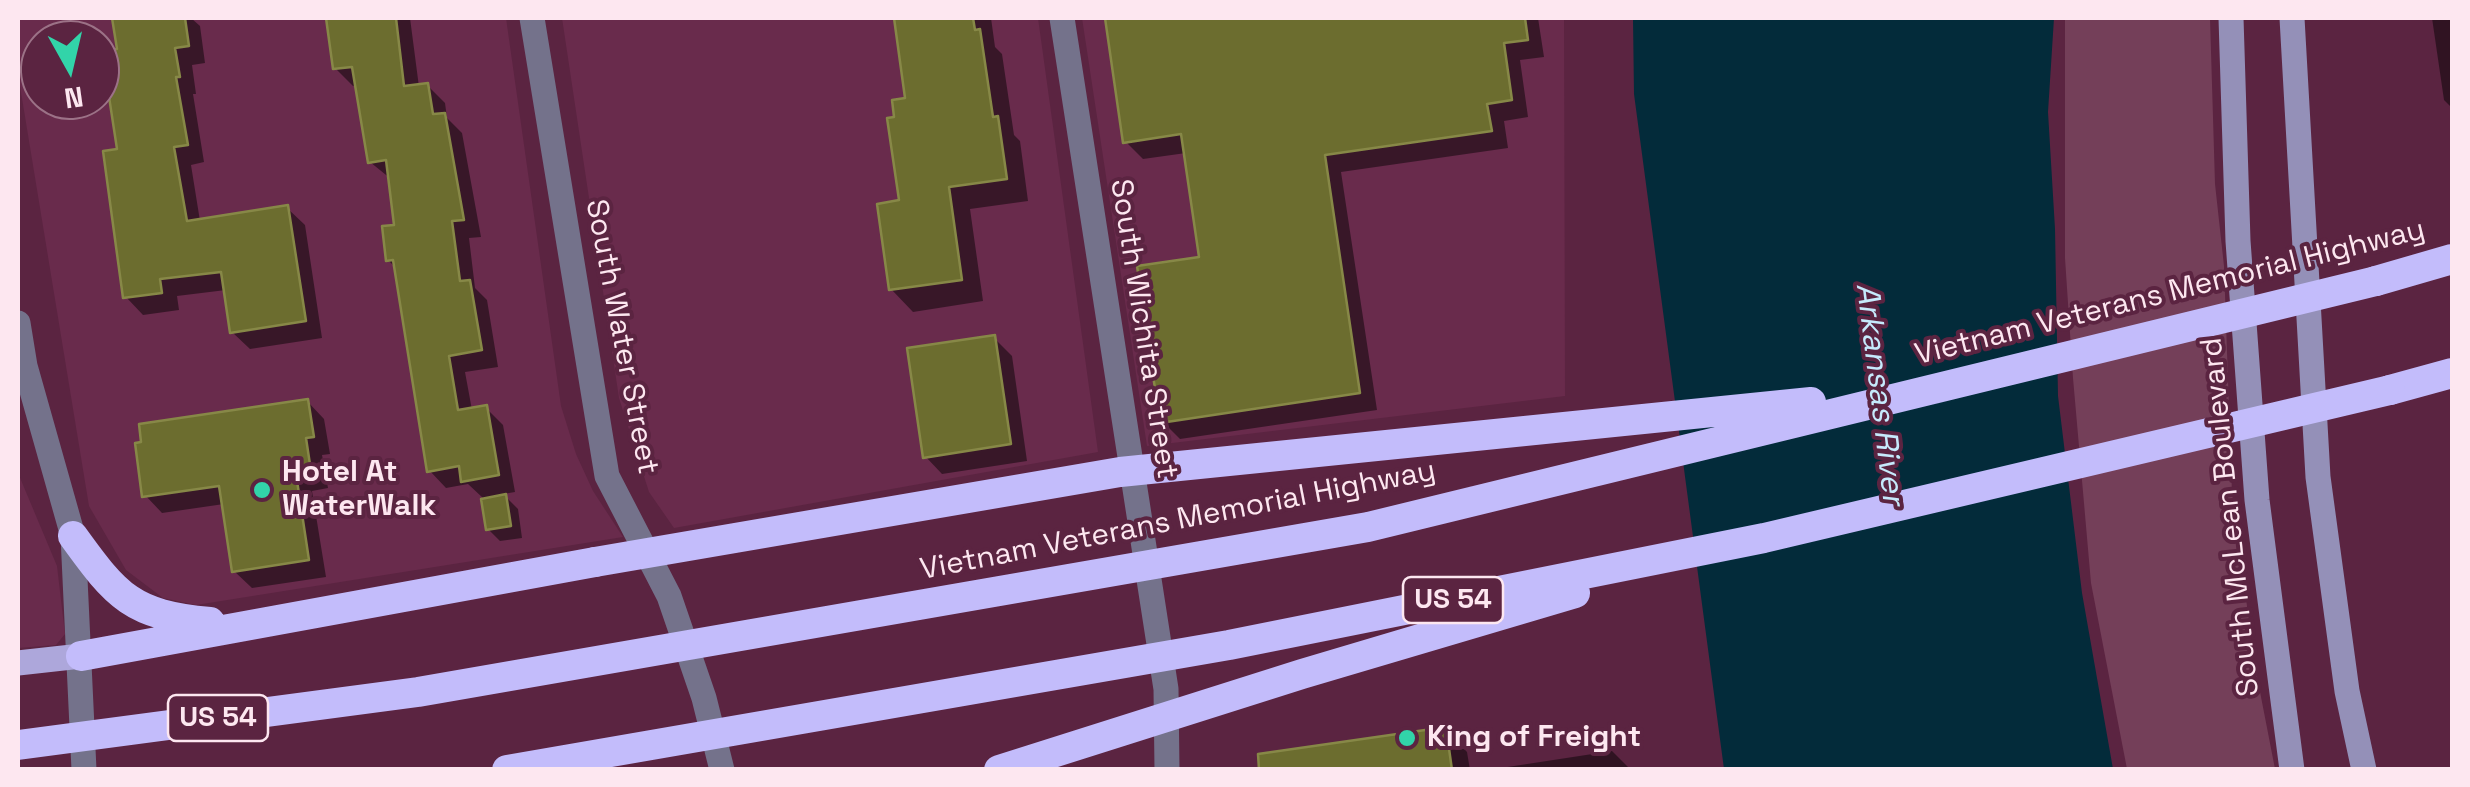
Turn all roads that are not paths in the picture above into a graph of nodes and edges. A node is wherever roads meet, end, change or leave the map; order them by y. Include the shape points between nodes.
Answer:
1 (532, 18) edge
2 (1062, 18) edge
3 (2232, 18) edge
4 (2292, 18) edge
5 (2452, 260) edge
6 (18, 322) edge
7 (2452, 373) edge
8 (1918, 391) junction
9 (73, 536) junction
10 (1764, 538) junction
11 (248, 626) junction
12 (81, 656) junction
13 (18, 663) edge
14 (18, 745) edge
15 (84, 770) edge
16 (507, 770) edge
17 (722, 770) edge
18 (1000, 770) edge
19 (1168, 770) edge
20 (2292, 770) edge
21 (2364, 770) edge

1 - 17 street, South Water Street via 607,476 669,596
2 - 19 street, South Wichita Street via 1166,689
3 - 20 main road, South McLean Boulevard via 2238,242 2256,500
4 - 21 main road via 2318,477
5 - 8 highway, Vietnam Veterans Memorial Highway / US 54, bridge
6 - 9 street
7 - 10 highway, US 54, bridge
8 - 11 highway, bridge via 1120,472
8 - 14 highway, Vietnam Veterans Memorial Highway / US 54, bridge via 1368,527 418,692
9 - 11 highway via 130,603 170,618
9 - 12 street
10 - 16 highway, US 54, bridge via 1230,645
10 - 18 highway, bridge
11 - 12 highway
12 - 13 main road
12 - 15 street

